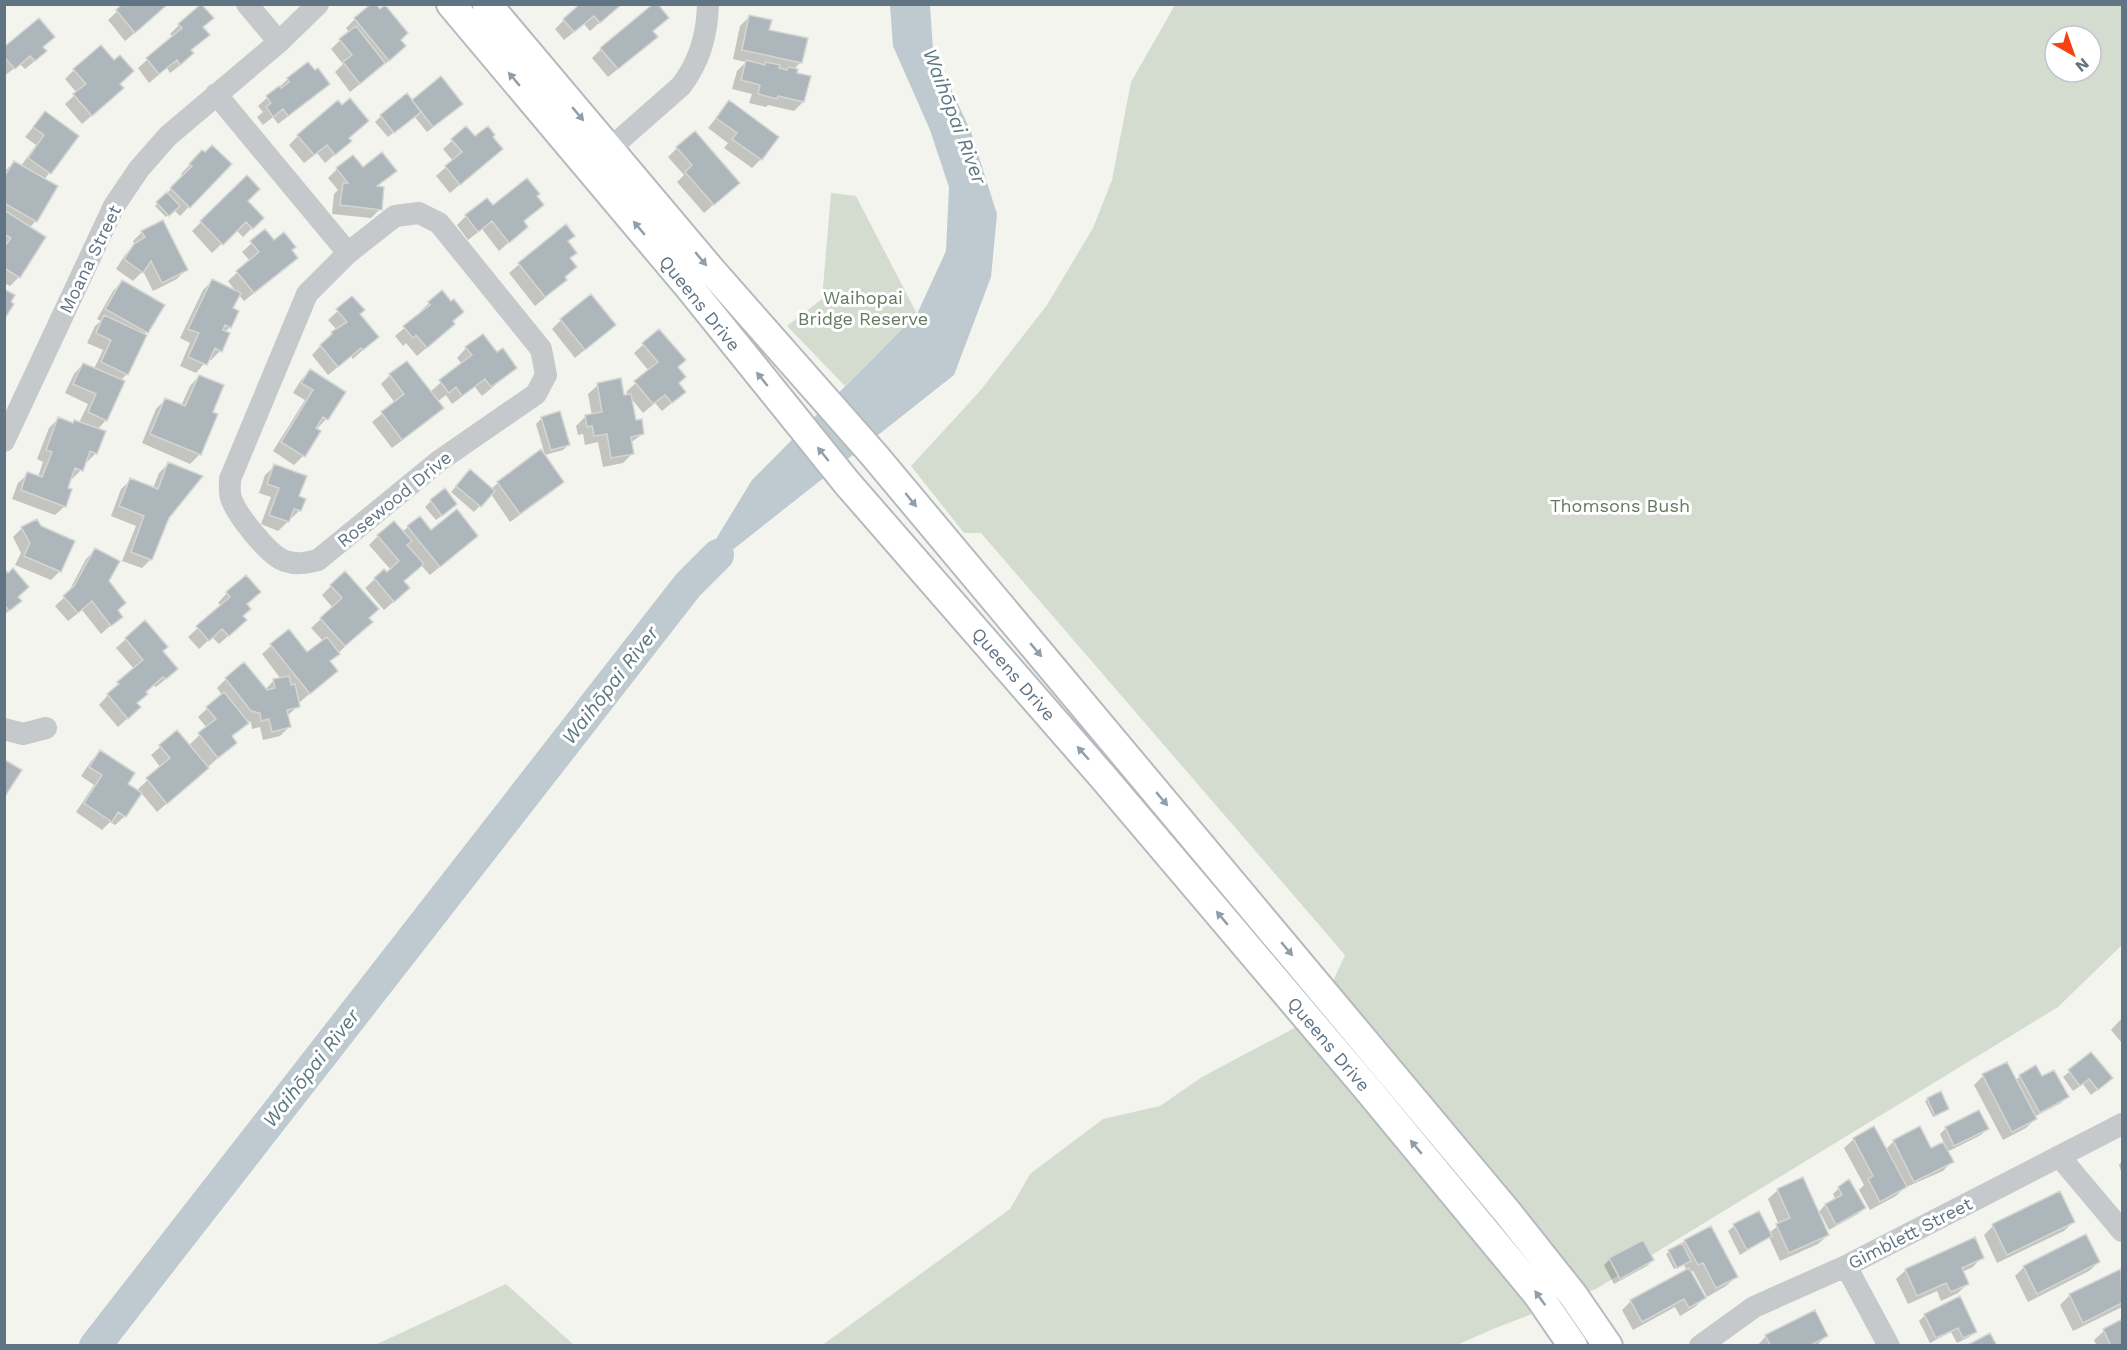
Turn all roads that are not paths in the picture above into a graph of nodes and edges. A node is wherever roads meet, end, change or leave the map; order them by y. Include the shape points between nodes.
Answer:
1 (247, 4) edge
2 (318, 4) edge
3 (451, 4) edge
4 (487, 4) edge
5 (708, 4) edge
6 (279, 42) junction
7 (216, 94) junction
8 (598, 159) junction
9 (348, 253) junction
10 (4, 441) edge
11 (46, 728) dead end
12 (4, 729) edge
13 (1127, 757) junction
14 (1104, 777) junction
15 (2122, 1124) edge
16 (2059, 1156) junction
17 (2122, 1231) edge
18 (1846, 1266) junction
19 (1573, 1346) edge
20 (1608, 1346) edge
21 (1700, 1346) edge
22 (1889, 1346) edge

1 - 6 street
2 - 6 street, Moana Street
8 -> 3 main road, Queens Drive
4 -> 8 main road, Queens Drive
5 - 8 street via 704,39 692,72 675,92
6 - 7 street, Moana Street
7 - 9 street
7 - 10 street, Moana Street via 168,136 114,206
8 -> 13 main road, Queens Drive via 711,270 827,401
14 -> 8 main road, Queens Drive via 847,483 689,287
9 - 9 street, Rosewood Drive via 395,216 419,213 439,223 541,349 546,375 536,394 439,461 318,560 301,564 283,561 268,550 236,510 230,495 230,479 307,294
11 - 12 street via 23,734
13 - 14 main road
13 -> 20 main road, Queens Drive via 1509,1213
19 -> 14 main road, Queens Drive via 1538,1294
15 - 16 street, Gimblett Street
16 - 17 street
16 - 18 street, Gimblett Street
18 - 21 street, Gimblett Street via 1754,1307
18 - 22 street

